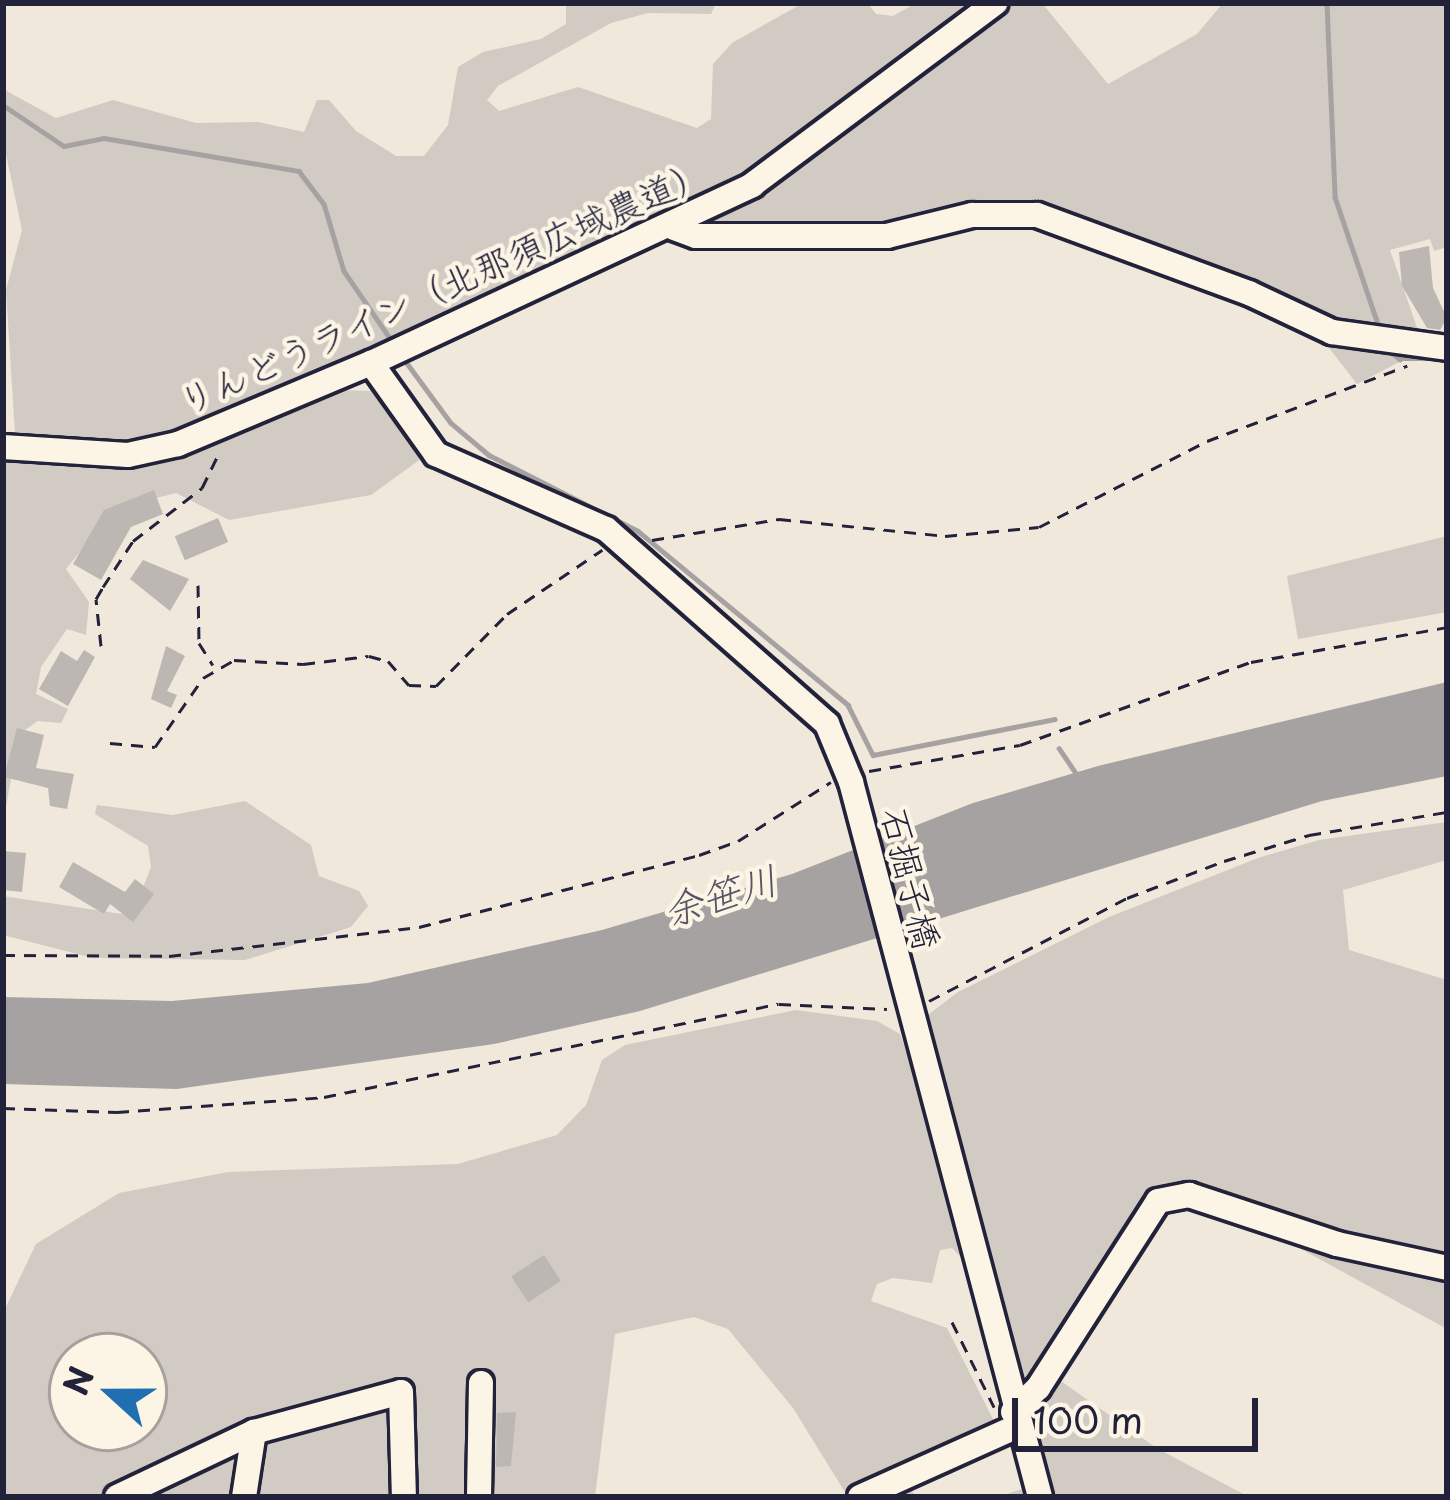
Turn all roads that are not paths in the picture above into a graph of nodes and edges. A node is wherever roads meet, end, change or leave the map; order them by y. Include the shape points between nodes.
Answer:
1 (995, 3) edge
2 (674, 228) junction
3 (1437, 347) edge
4 (371, 363) junction
5 (3, 447) edge
6 (1447, 1268) edge
7 (482, 1383) dead end
8 (1011, 1424) junction
9 (254, 1432) junction
10 (117, 1497) edge
11 (244, 1497) edge
12 (404, 1497) edge
13 (479, 1497) edge
14 (860, 1497) edge
15 (1040, 1497) edge

1 - 2 street, りんどうライン（北那須広域農道） via 818,142
2 - 3 street via 696,236 887,236 972,215 1037,214 1332,332
2 - 4 street, りんどうライン（北那須広域農道）
4 - 5 street, りんどうライン（北那須広域農道） via 221,427 128,455
4 - 8 street, 石掘子橋 via 436,454 623,541 814,707 850,779
6 - 8 street via 1337,1244 1189,1195 1158,1201
7 - 13 street
8 - 14 street
8 - 15 street, 石掘子橋
9 - 10 street
9 - 11 street
9 - 12 street via 401,1392

